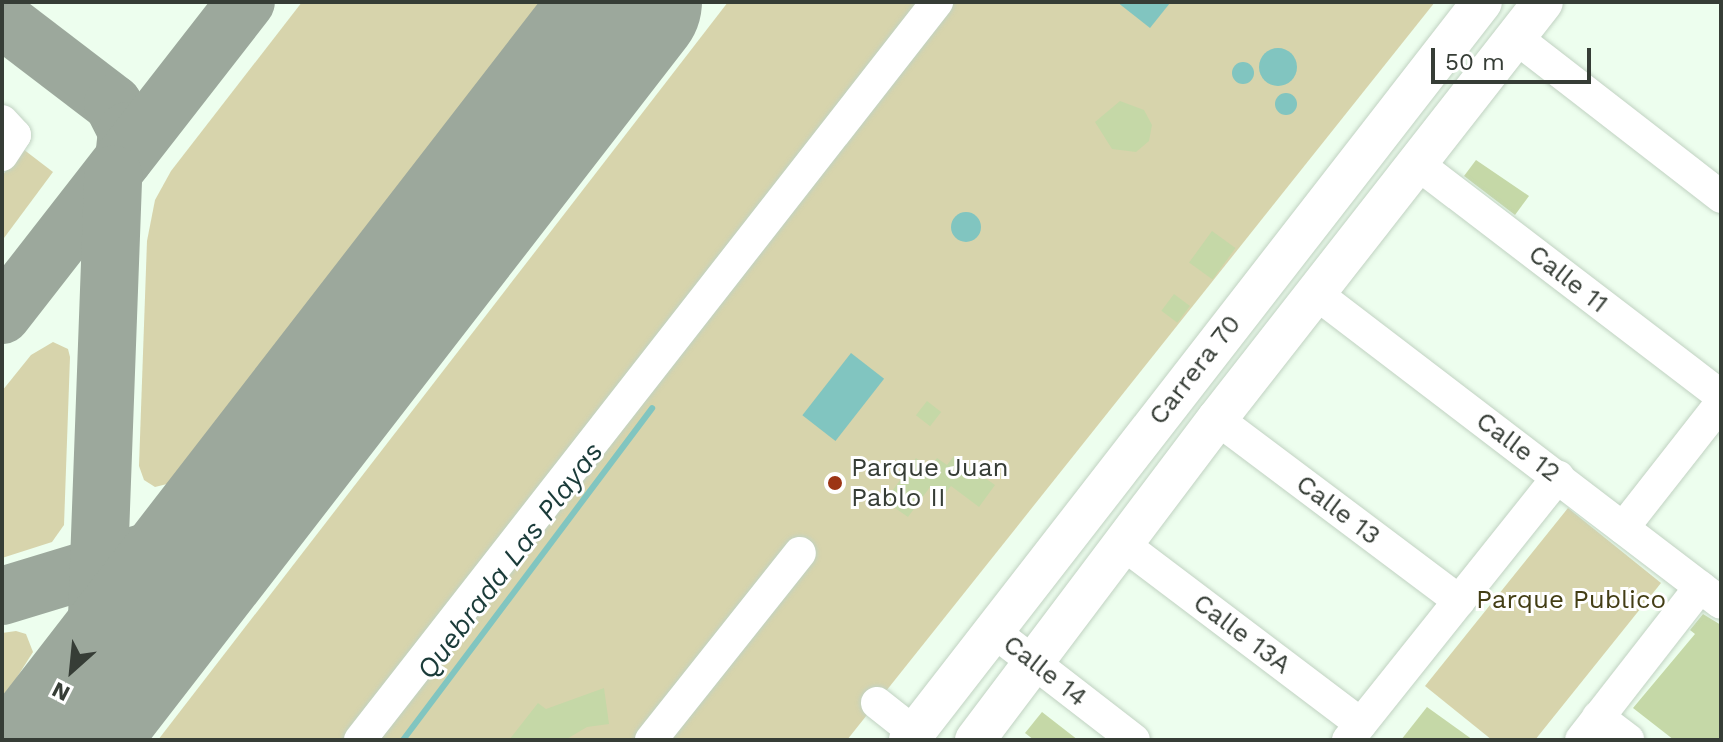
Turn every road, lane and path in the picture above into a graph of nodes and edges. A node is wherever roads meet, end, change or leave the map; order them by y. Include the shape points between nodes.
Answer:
1 (937, 2) edge
2 (1482, 2) edge
3 (1543, 2) edge
4 (1515, 37) junction
5 (2, 121) edge
6 (2, 155) edge
7 (1415, 162) junction
8 (1721, 197) edge
9 (1314, 292) junction
10 (1721, 396) edge
11 (1721, 403) edge
12 (1217, 419) junction
13 (1558, 477) junction
14 (1623, 528) junction
15 (1123, 544) junction
16 (800, 553) dead end
17 (1711, 595) edge
18 (1459, 601) junction
19 (987, 639) junction
20 (1028, 670) junction
21 (877, 703) dead end
22 (1590, 729) edge
23 (1355, 732) edge
24 (912, 736) edge
25 (360, 740) edge
26 (651, 740) edge
27 (975, 740) edge
28 (1100, 740) edge
29 (1134, 740) edge
30 (1628, 740) edge

1 - 25 street
2 - 19 main road, Carrera 70
3 - 4 main road, Carrera 70
4 - 7 main road, Carrera 70
4 - 8 street
5 - 6 street via 15,135
7 - 9 main road, Carrera 70
7 - 10 street, Calle 11
9 - 12 main road, Carrera 70
9 - 13 street, Calle 12
11 - 14 street
12 - 15 main road, Carrera 70
12 - 18 street, Calle 13
13 - 14 street, Calle 12
13 - 18 street
14 - 17 street, Calle 12
15 - 20 main road, Carrera 70
15 - 23 street, Calle 13A
16 - 26 street
17 - 22 street
18 - 23 street
19 - 20 street, Calle 14
19 - 24 main road, Carrera 70
20 - 27 main road, Carrera 70
20 - 28 street, Calle 14
20 - 29 street, Calle 14
21 - 24 street
22 - 30 street

